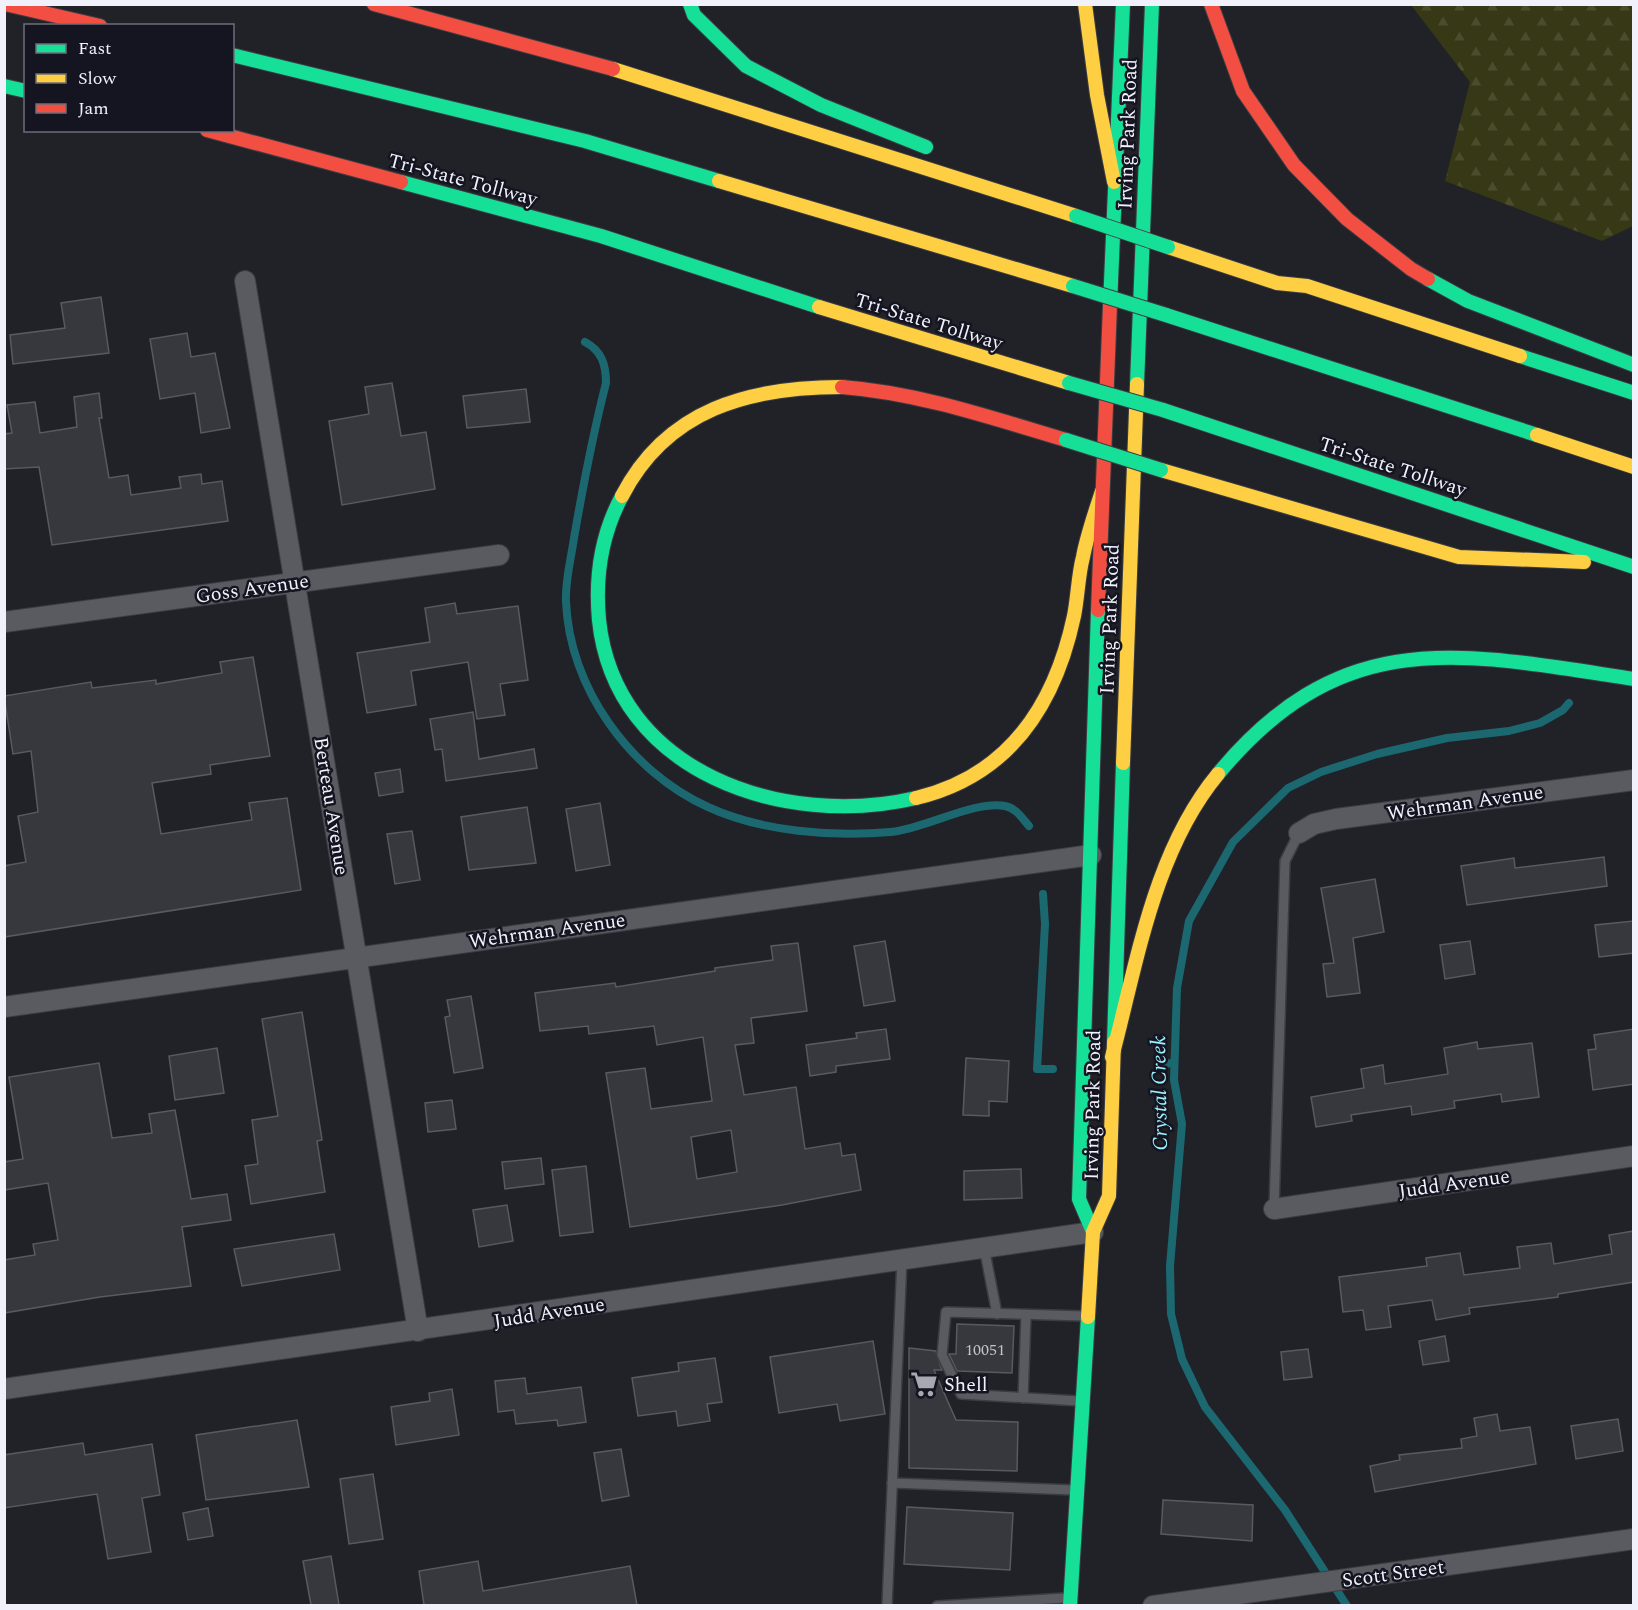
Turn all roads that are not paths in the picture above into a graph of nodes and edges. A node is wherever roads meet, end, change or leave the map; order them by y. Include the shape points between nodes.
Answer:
1 (5, 4) edge
2 (374, 4) edge
3 (690, 4) edge
4 (1085, 4) edge
5 (1123, 4) edge
6 (1152, 4) edge
7 (1211, 4) edge
8 (91, 24) edge
9 (234, 55) edge
10 (4, 86) edge
11 (24, 91) edge
12 (214, 132) edge
13 (938, 152) dead end
14 (1114, 182) junction
15 (1032, 187) dead end
16 (1076, 209) junction
17 (245, 281) dead end
18 (1634, 365) edge
19 (1634, 393) edge
20 (1634, 467) edge
21 (1102, 491) junction
22 (499, 555) dead end
23 (1629, 565) edge
24 (295, 582) junction
25 (4, 622) edge
26 (1634, 679) edge
27 (1634, 780) edge
28 (1299, 833) joint
29 (1091, 855) junction
30 (356, 957) junction
31 (4, 1007) edge
32 (1112, 1057) junction
33 (1634, 1156) edge
34 (1274, 1209) joint
35 (1093, 1232) junction
36 (984, 1247) junction
37 (902, 1259) junction
38 (997, 1314) junction
39 (1026, 1315) junction
40 (1086, 1316) junction
41 (418, 1331) junction
42 (4, 1389) edge
43 (1023, 1398) junction
44 (1082, 1401) junction
45 (892, 1483) junction
46 (1077, 1490) junction
47 (1634, 1539) edge
48 (1070, 1601) edge
49 (887, 1605) edge
50 (937, 1605) edge
51 (1153, 1605) edge

1 - 8 main road
2 - 16 main road via 651,79
3 - 13 main road via 694,15 746,66 821,105
4 - 14 main road
5 - 14 main road, Irving Park Road
6 - 32 main road, Irving Park Road
7 - 18 main road via 1243,90 1294,165 1347,219 1411,269 1468,301
9 - 20 main road, bridge via 585,141 1073,286
10 - 11 main road
12 - 23 main road, Tri-State Tollway, bridge via 601,236 849,317 1163,410
14 - 21 main road, Irving Park Road
15 - 16 main road
16 - 19 main road, bridge via 1277,282 1307,286
17 - 24 street, Berteau Avenue
21 - 23 main road, bridge via 1082,559 1065,651 1046,695 1031,723 1012,746 968,780 903,800 868,805 819,805 768,798 706,774 661,743 629,704 606,650 596,589 602,541 622,492 638,466 659,443 682,427 733,400 809,387 918,398 1460,557
21 - 29 main road, Irving Park Road
22 - 24 street, Goss Avenue
24 - 25 street, Goss Avenue
24 - 30 street, Berteau Avenue
26 - 32 main road via 1475,658 1408,659 1347,672 1308,692 1242,746 1197,804 1174,847
27 - 28 street, Wehrman Avenue via 1336,819 1314,824
28 - 34 lane via 1285,861
29 - 30 street, Wehrman Avenue
29 - 35 main road, Irving Park Road via 1079,1199
30 - 31 street, Wehrman Avenue
30 - 41 street, Berteau Avenue
32 - 35 main road, Irving Park Road via 1109,1196
33 - 34 street, Judd Avenue
35 - 36 street, Judd Avenue
35 - 40 main road, Irving Park Road
36 - 37 street, Judd Avenue
36 - 38 lane
37 - 41 street, Judd Avenue
37 - 45 lane
38 - 39 lane
38 - 43 lane via 946,1312 942,1355 961,1394
39 - 40 lane
39 - 43 lane
40 - 44 main road, Irving Park Road
41 - 42 street, Judd Avenue
43 - 44 lane
44 - 46 main road, Irving Park Road
45 - 46 lane
45 - 49 lane
46 - 48 main road, Irving Park Road
47 - 51 street, Scott Street
48 - 50 lane

